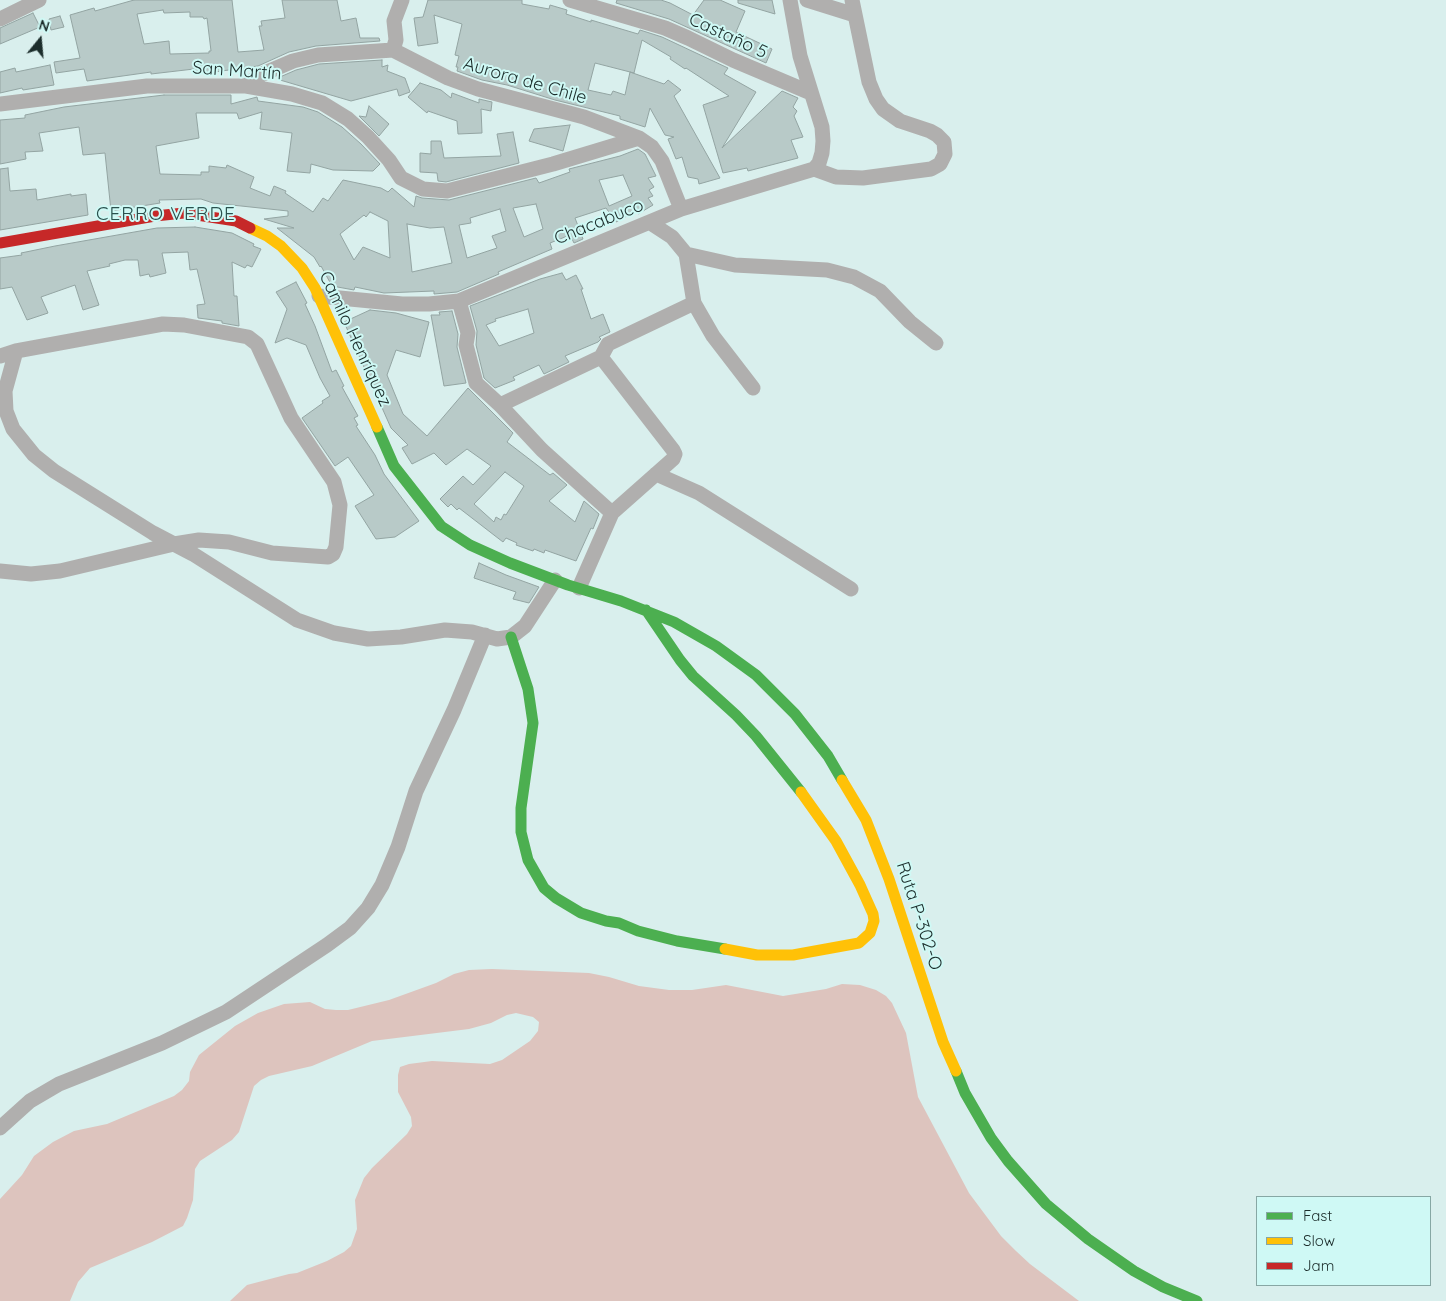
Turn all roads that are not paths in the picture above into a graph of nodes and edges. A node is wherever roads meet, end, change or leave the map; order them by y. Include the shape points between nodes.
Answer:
1 (39, 0) edge
2 (402, 0) edge
3 (570, 0) edge
4 (790, 0) edge
5 (807, 0) edge
6 (852, 0) edge
7 (855, 15) junction
8 (0, 19) edge
9 (393, 50) junction
10 (246, 86) junction
11 (811, 92) junction
12 (0, 104) edge
13 (639, 138) junction
14 (814, 169) junction
15 (681, 209) junction
16 (649, 222) junction
17 (0, 243) edge
18 (686, 254) junction
19 (319, 296) junction
20 (459, 301) junction
21 (694, 303) junction
22 (936, 343) dead end
23 (16, 351) junction
24 (0, 356) edge
25 (601, 356) junction
26 (753, 388) dead end
27 (500, 405) junction
28 (656, 474) junction
29 (612, 512) junction
30 (174, 544) junction
31 (0, 571) edge
32 (567, 585) junction
33 (851, 589) dead end
34 (646, 610) junction
35 (485, 635) junction
36 (511, 637) junction
37 (0, 1128) edge
38 (1197, 1301) edge

1 - 8 street
2 - 9 street via 394,21 396,40
3 - 11 street, Castaño 5 via 665,28
4 - 11 street via 800,56
5 - 7 street
6 - 7 street
7 - 14 street via 869,82 876,99 883,109 900,121 937,135 944,142 945,154 940,164 932,169 863,178 836,176
9 - 10 street via 318,55 293,61 258,76
9 - 13 street, Aurora de Chile via 448,78 478,89 584,117
10 - 12 street, San Martín via 147,86
10 - 13 street, San Martín via 322,103 348,119 368,137 401,178 423,189 446,191 483,183
11 - 14 street via 823,141 820,163
13 - 15 street, Aurora de Chile via 662,160
14 - 15 street, Chacabuco
15 - 16 street, Chacabuco
16 - 18 street via 672,236
16 - 20 street, Chacabuco
17 - 19 street, Camilo Henríquez via 155,216 184,213 218,216 252,228 281,246 302,268
18 - 21 street
18 - 22 street via 735,265 827,270 854,277 880,291
19 - 20 street, Chacabuco via 402,304
19 - 32 street, Camilo Henríquez via 394,466 441,526 470,545
20 - 27 street via 476,383
21 - 25 street via 608,344
21 - 26 street via 713,336
23 - 24 street
23 - 30 street via 6,381 4,401 9,420 26,447 54,471
23 - 30 street via 163,324 242,335 257,344 291,418 338,491 340,505 335,551 328,557 311,557 272,553 214,540
25 - 27 street
25 - 28 street via 675,454
27 - 29 street via 542,450
28 - 29 street
28 - 33 street via 699,493
29 - 32 street
30 - 31 street via 60,571 31,574
30 - 35 street via 297,620 334,633 368,639 444,630
32 - 34 street, Ruta P-302-O
32 - 36 street
34 - 36 street via 693,676 762,743 836,841 873,914 870,933 859,943 793,954 757,955 658,937 606,921 581,913 544,888 528,860 521,832 521,808 533,723 528,689
34 - 38 street, Ruta P-302-O via 716,646 756,675 795,714 842,776 878,847 953,1068 976,1114 1008,1161 1046,1204 1103,1251 1163,1287
35 - 36 street via 497,639
35 - 37 street via 416,791 382,885 350,928 226,1012 162,1044 59,1084 30,1101

